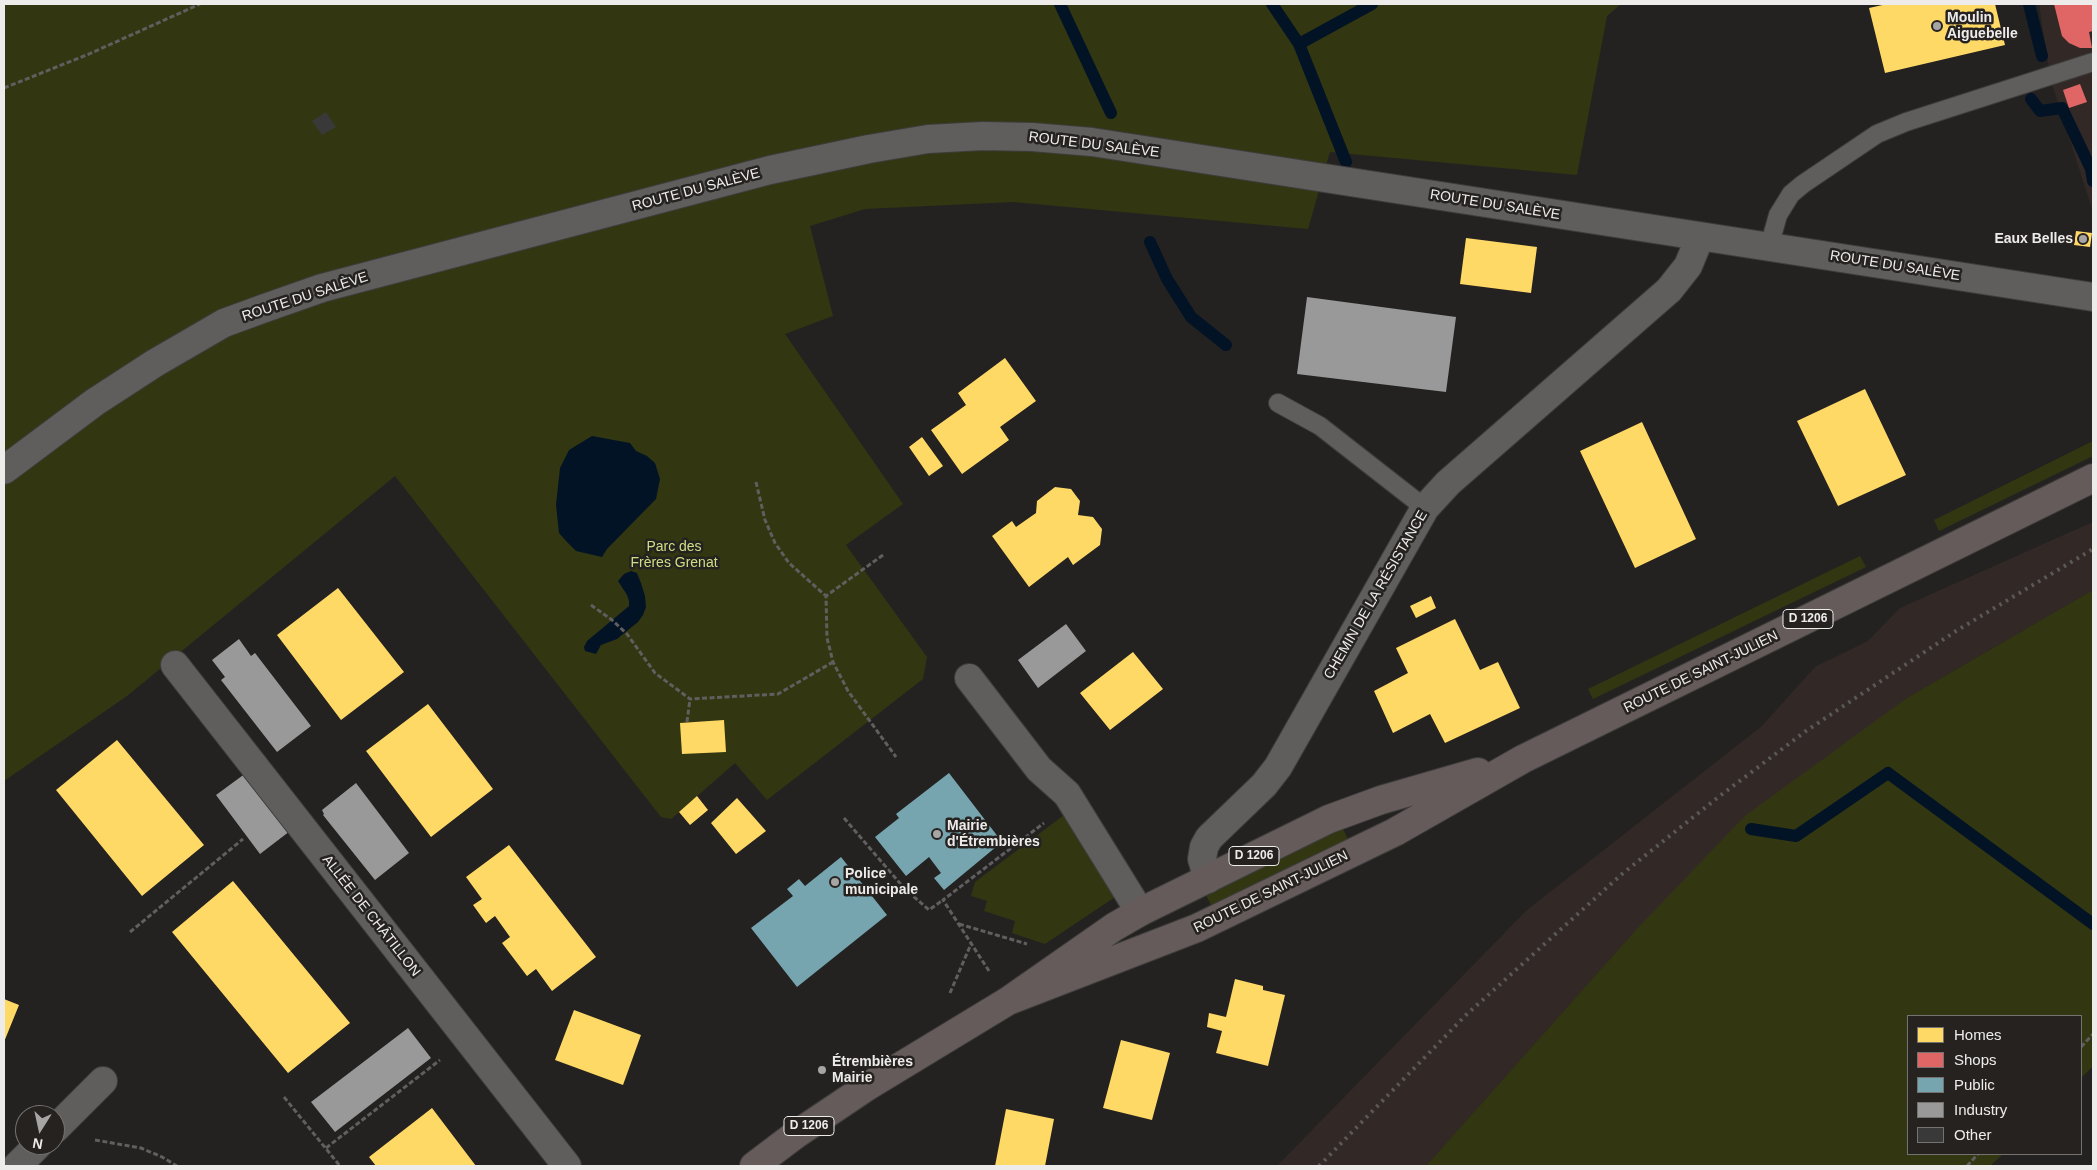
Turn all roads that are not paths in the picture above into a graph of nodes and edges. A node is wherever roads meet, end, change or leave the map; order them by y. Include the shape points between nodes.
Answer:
1 (2093, 62) edge
2 (1700, 236) junction
3 (1770, 247) junction
4 (2093, 297) edge
5 (1278, 403) dead end
6 (4, 470) edge
7 (2093, 478) edge
8 (1425, 508) junction
9 (175, 665) dead end
10 (969, 678) dead end
11 (1523, 759) junction
12 (1208, 878) junction
13 (1140, 912) junction
14 (1159, 943) junction
15 (1008, 1001) junction
16 (103, 1081) dead end
17 (65, 1118) edge
18 (28, 1155) edge
19 (16, 1166) edge
20 (567, 1166) edge
21 (754, 1166) edge

1 - 3 lane via 1877,134 1791,194 1778,215
2 - 3 street, ROUTE DU SALÈVE
2 - 6 street, ROUTE DU SALÈVE via 1092,142 993,136 928,139 770,170 322,288 265,308 224,323 155,363 95,402
2 - 8 street, CHEMIN DE LA RÉSISTANCE via 1688,266 1669,290 1448,483
3 - 4 street, ROUTE DU SALÈVE
5 - 8 lane via 1320,426
7 - 11 main road, ROUTE DE SAINT-JULIEN / D 1206
8 - 12 street, CHEMIN DE LA RÉSISTANCE via 1278,767 1264,785 1209,838 1202,859
9 - 20 street, ALLÉE DE CHÂTILLON
10 - 13 street via 1039,769 1067,794
11 - 12 main road, ROUTE DE SAINT-JULIEN / D 1206 via 1381,800 1321,824
11 - 14 main road, ROUTE DE SAINT-JULIEN / D 1206 via 1395,832 1197,928
12 - 13 main road, ROUTE DE SAINT-JULIEN / D 1206
13 - 14 main road
13 - 15 main road, ROUTE DE SAINT-JULIEN / D 1206
14 - 15 main road, ROUTE DE SAINT-JULIEN / D 1206
15 - 21 main road, ROUTE DE SAINT-JULIEN / D 1206 via 868,1086
16 - 17 street
18 - 19 street

